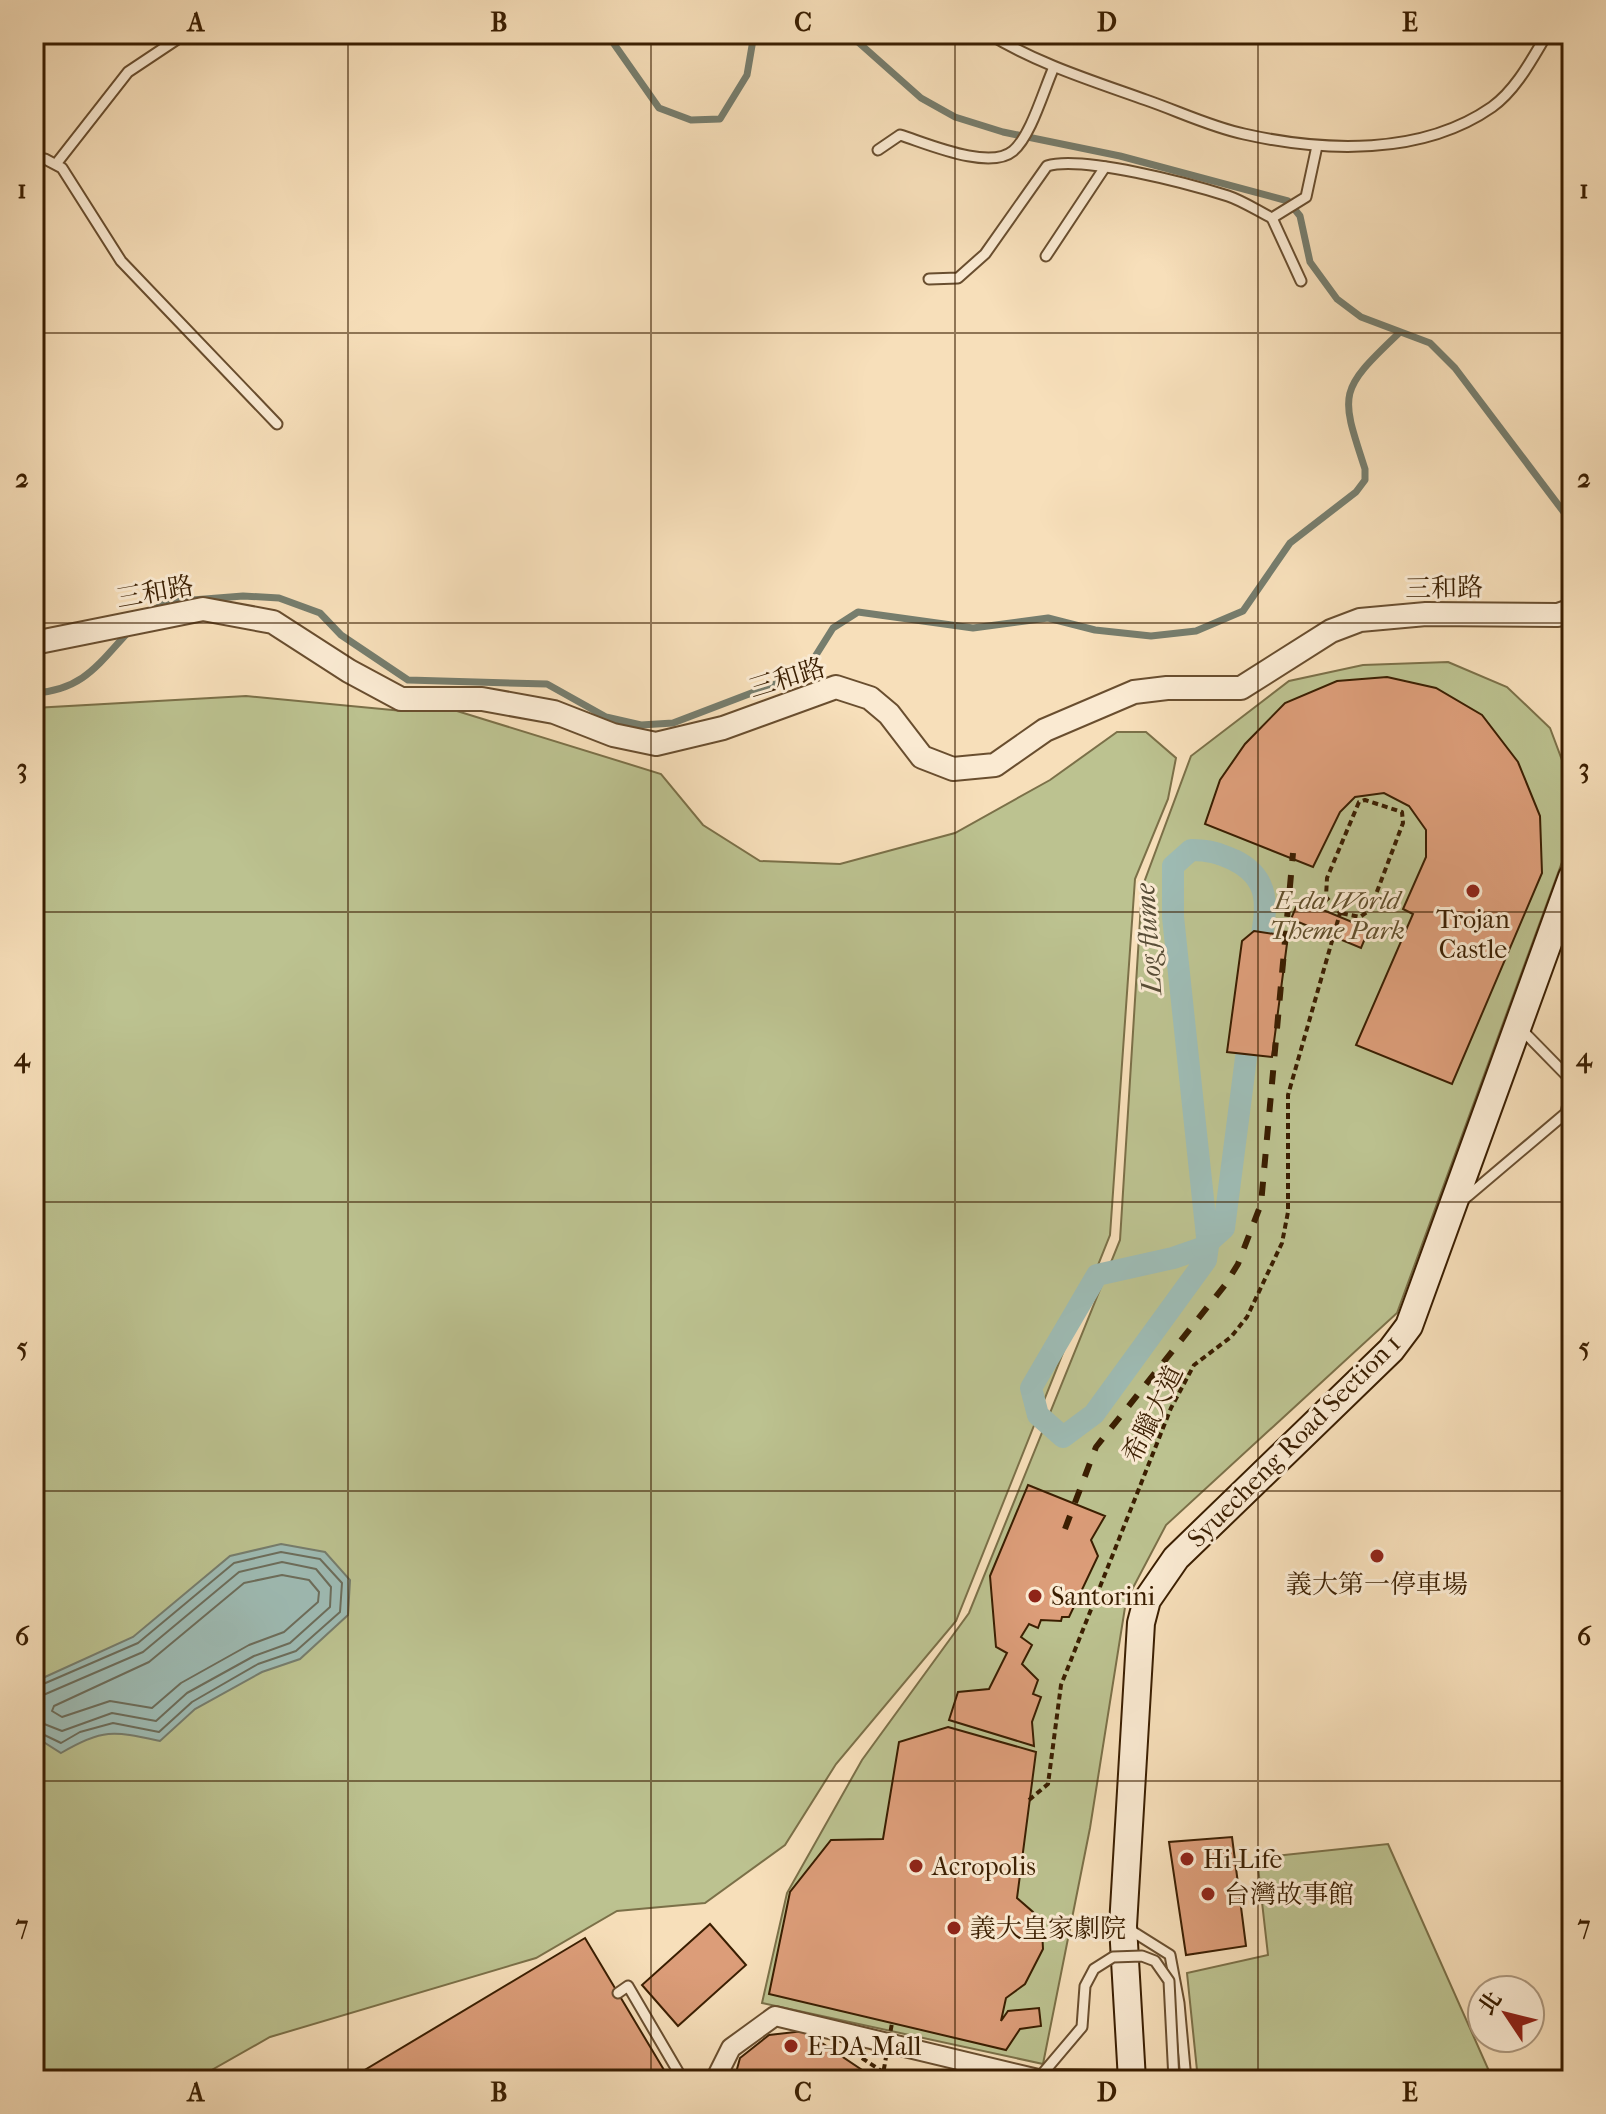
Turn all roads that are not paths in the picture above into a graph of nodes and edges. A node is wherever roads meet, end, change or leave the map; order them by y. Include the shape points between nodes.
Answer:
1 (185, 34) edge
2 (989, 34) edge
3 (1547, 34) edge
4 (1054, 67) junction
5 (1317, 146) junction
6 (878, 150) dead end
7 (34, 159) edge
8 (56, 164) junction
9 (1105, 167) junction
10 (1276, 216) junction
11 (1046, 256) dead end
12 (929, 279) dead end
13 (1301, 281) dead end
14 (277, 424) dead end
15 (1572, 610) edge
16 (34, 643) edge
17 (1572, 877) edge
18 (1518, 1026) junction
19 (1572, 1083) edge
20 (1446, 1208) junction
21 (1123, 1926) junction
22 (618, 1993) dead end
23 (1038, 2079) edge
24 (683, 2080) edge
25 (715, 2080) edge
26 (1132, 2080) edge
27 (1174, 2080) edge
28 (1186, 2080) edge

1 - 8 lane via 128,72
2 - 4 lane
3 - 5 lane via 1514,85 1493,106 1449,129 1406,142
4 - 5 lane via 1242,134
4 - 6 lane via 1027,132 1005,155 965,157 900,135
5 - 10 lane via 1306,197
7 - 8 lane
8 - 14 lane via 121,261
9 - 10 lane via 1231,197
9 - 11 lane
9 - 12 lane via 1062,162 1047,166 985,254 958,278
10 - 13 lane
15 - 16 street, 三和路 via 1558,615 1426,614 1360,620 1331,631 1241,688 1134,692 1045,730 995,765 953,769 922,757 870,698 836,687 723,728 656,744 613,735 554,712 482,699 401,699 273,622 203,609
17 - 18 main road, Syuecheng Road Section 1
18 - 19 lane
18 - 20 main road, Syuecheng Road Section 1
19 - 20 lane via 1566,1113
20 - 21 main road, Syuecheng Road Section 1 via 1409,1326 1391,1350 1176,1558 1147,1600 1140,1638
21 - 26 main road, Syuecheng Road Section 1
21 - 28 lane via 1170,1955
22 - 24 lane via 628,1986
23 - 25 street via 775,2016 731,2048
23 - 26 street
23 - 27 lane, bridge via 1082,2027 1085,1986 1094,1969 1113,1957 1142,1956 1155,1961 1169,1981

